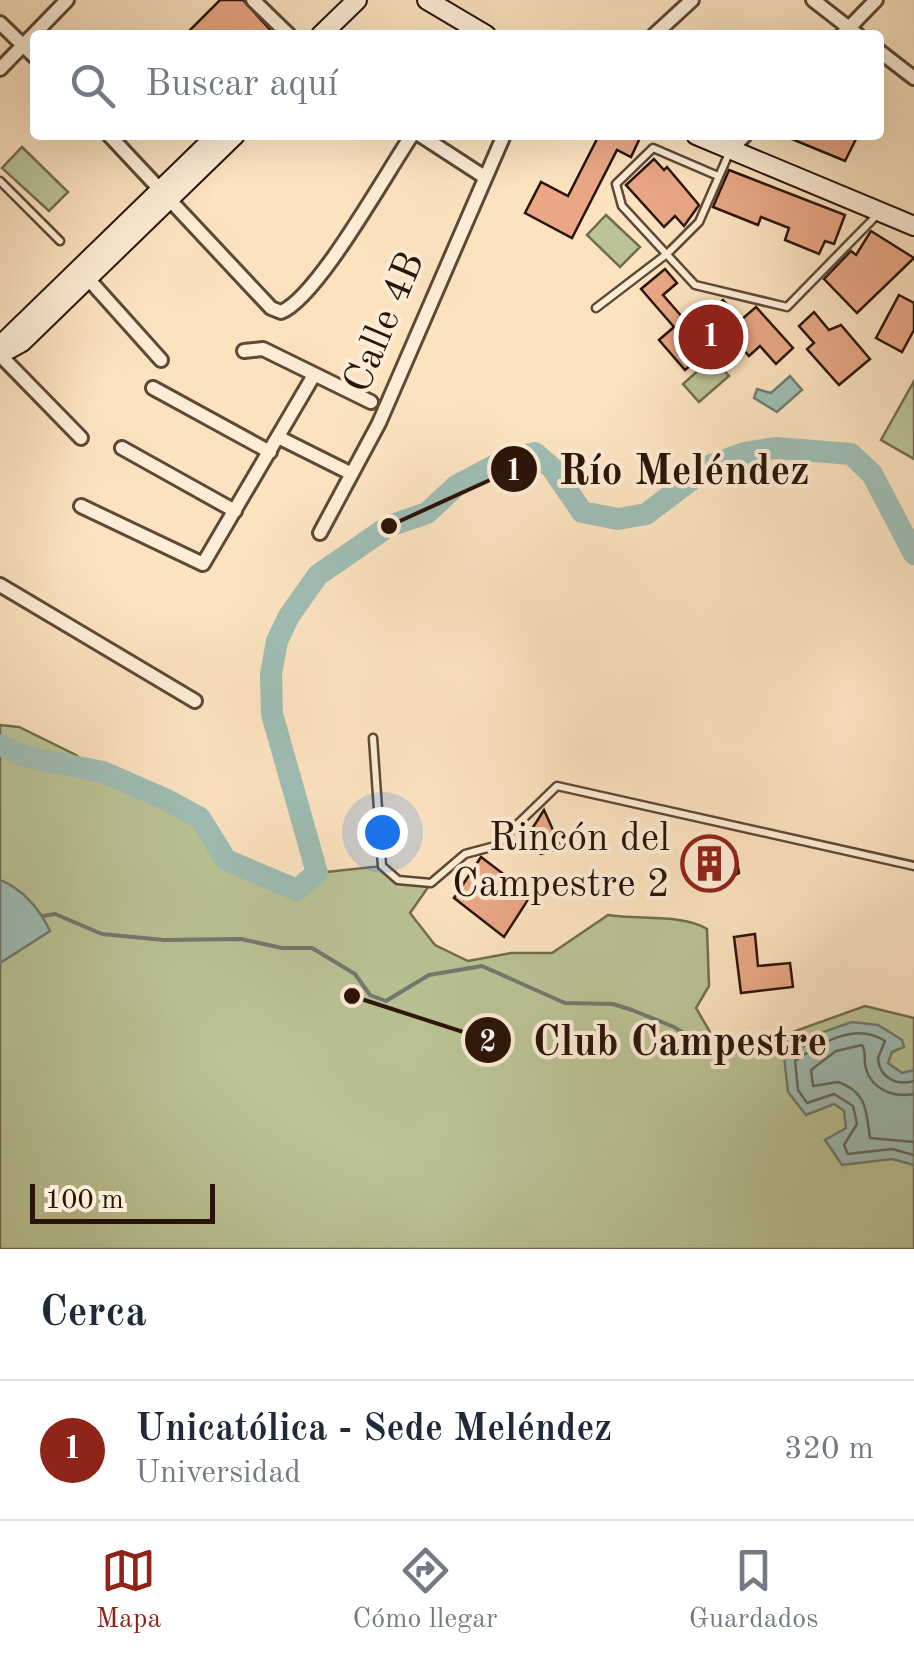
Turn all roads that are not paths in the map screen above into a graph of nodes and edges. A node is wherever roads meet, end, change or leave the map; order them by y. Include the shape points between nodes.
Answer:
1 (66, 0) edge
2 (253, 0) edge
3 (357, 0) edge
4 (373, 0) edge
5 (428, 0) edge
6 (692, 0) edge
7 (813, 0) edge
8 (876, 0) edge
9 (0, 23) edge
10 (37, 30) edge
11 (284, 30) edge
12 (326, 30) edge
13 (343, 30) edge
14 (478, 30) edge
15 (659, 30) edge
16 (847, 30) edge
17 (852, 30) edge
18 (30, 37) edge
19 (23, 44) junction
20 (30, 52) edge
21 (884, 55) edge
22 (0, 70) edge
23 (914, 78) edge
24 (114, 140) edge
25 (213, 140) edge
26 (229, 140) edge
27 (409, 140) edge
28 (428, 140) edge
29 (502, 140) edge
30 (708, 140) edge
31 (740, 140) edge
32 (731, 150) junction
33 (484, 176) junction
34 (718, 176) junction
35 (0, 182) edge
36 (165, 194) junction
37 (881, 212) junction
38 (914, 226) edge
39 (60, 241) dead end
40 (668, 253) junction
41 (84, 273) junction
42 (596, 308) dead end
43 (244, 351) dead end
44 (1, 354) edge
45 (161, 360) dead end
46 (314, 374) junction
47 (152, 388) dead end
48 (371, 402) dead end
49 (81, 438) dead end
50 (280, 438) junction
51 (122, 448) dead end
52 (270, 452) junction
53 (350, 473) junction
54 (81, 506) dead end
55 (235, 511) junction
56 (320, 533) dead end
57 (0, 586) edge
58 (195, 701) dead end
59 (373, 738) dead end
60 (914, 866) edge

1 - 10 street
2 - 11 street
3 - 12 street
4 - 13 street
5 - 14 street
6 - 15 street
7 - 16 street
8 - 17 street
9 - 19 street
18 - 19 street
19 - 20 street
19 - 22 street
21 - 23 street
24 - 36 street
25 - 36 street
26 - 36 street
27 - 36 street via 331,260 292,308 281,312
28 - 33 street
29 - 33 street, Calle 4B
30 - 32 street
31 - 32 street
32 - 34 lane
32 - 37 street
33 - 53 street, Calle 4B via 379,424
34 - 40 lane via 699,222
34 - 40 lane via 653,148 616,184 622,206
35 - 39 lane
36 - 41 street
37 - 38 street
37 - 40 lane via 788,307 696,285
40 - 42 lane
41 - 44 street via 14,350
41 - 45 street
43 - 46 street via 263,349
44 - 49 street
46 - 48 street, Calle 4B
46 - 50 street, Calle 4B
47 - 52 street
50 - 52 street, Calle 4B
50 - 53 street
51 - 55 street
52 - 55 street, Calle 4B
53 - 56 street, Calle 4B
54 - 55 street, Calle 4B via 203,564
57 - 58 street
59 - 60 lane via 382,866 416,885 431,883 464,854 495,846 557,786

